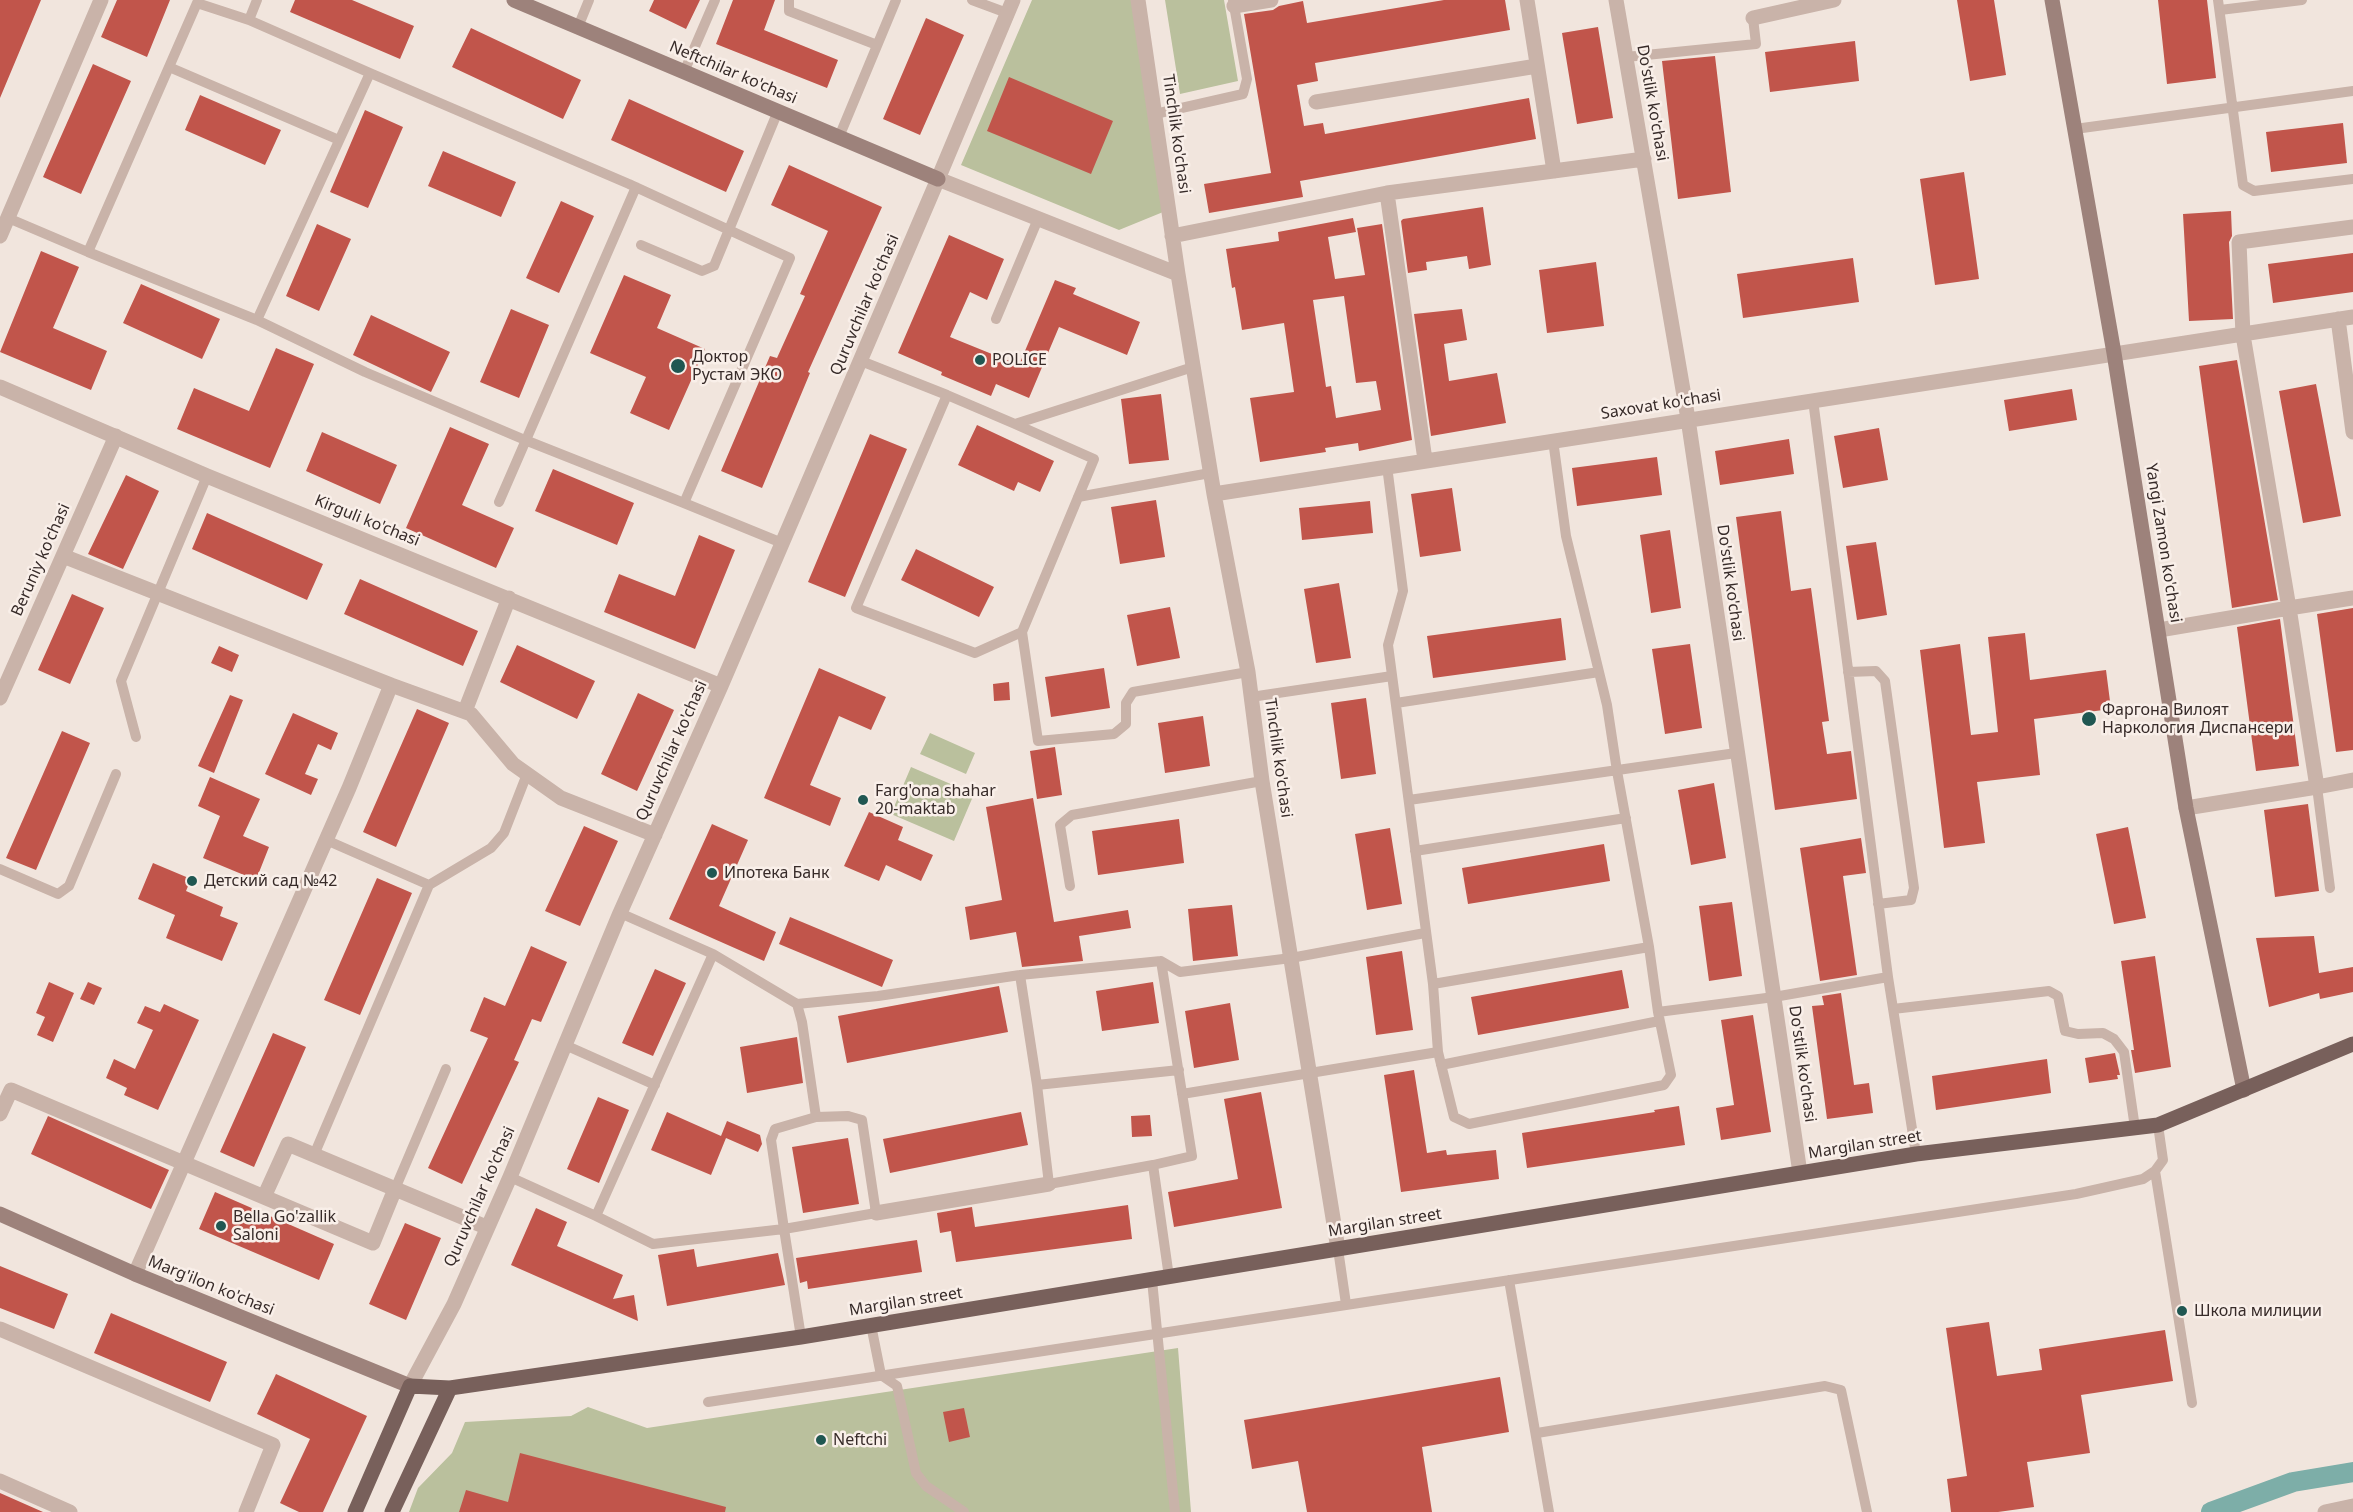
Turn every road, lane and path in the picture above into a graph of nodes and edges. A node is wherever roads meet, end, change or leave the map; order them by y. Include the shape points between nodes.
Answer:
1 (101, 0) edge
2 (257, 0) edge
3 (514, 0) edge
4 (589, 0) edge
5 (715, 0) edge
6 (789, 0) edge
7 (896, 0) edge
8 (972, 0) edge
9 (1138, 0) edge
10 (1271, 0) edge
11 (1527, 0) edge
12 (1616, 0) edge
13 (1834, 0) edge
14 (2052, 0) edge
15 (2302, 0) edge
16 (1233, 3) edge
17 (2219, 5) edge
18 (1010, 7) edge
19 (1753, 18) joint
20 (249, 20) junction
21 (578, 27) junction
22 (877, 45) junction
23 (1626, 57) junction
24 (1537, 66) junction
25 (168, 67) junction
26 (684, 72) junction
27 (370, 73) junction
28 (2353, 91) edge
29 (1316, 102) dead end
30 (2233, 108) junction
31 (778, 111) junction
32 (1155, 114) junction
33 (2075, 129) junction
34 (839, 137) junction
35 (339, 140) junction
36 (1644, 159) junction
37 (1554, 171) junction
38 (938, 179) junction
39 (2353, 179) edge
40 (636, 187) junction
41 (1387, 193) junction
42 (8, 218) junction
43 (1038, 219) junction
44 (2353, 227) edge
45 (730, 230) junction
46 (0, 236) edge
47 (1172, 236) junction
48 (641, 245) dead end
49 (88, 252) junction
50 (1178, 274) junction
51 (996, 318) dead end
52 (2345, 318) edge
53 (257, 320) junction
54 (2243, 335) junction
55 (2114, 353) junction
56 (861, 361) junction
57 (1193, 367) junction
58 (0, 387) edge
59 (947, 395) junction
60 (1813, 400) junction
61 (1688, 419) junction
62 (1016, 424) junction
63 (2353, 432) edge
64 (116, 436) junction
65 (525, 440) junction
66 (1553, 440) junction
67 (1425, 460) junction
68 (1388, 466) junction
69 (1210, 473) junction
70 (207, 476) junction
71 (1214, 494) junction
72 (1078, 497) junction
73 (499, 502) dead end
74 (684, 503) junction
75 (782, 543) junction
76 (63, 556) junction
77 (157, 594) junction
78 (509, 598) junction
79 (2353, 598) edge
80 (2289, 608) junction
81 (2159, 630) junction
82 (1022, 632) junction
83 (1248, 672) junction
84 (1599, 672) junction
85 (1848, 672) junction
86 (1392, 676) junction
87 (3, 682) edge
88 (391, 686) junction
89 (721, 686) junction
90 (0, 698) edge
91 (1251, 698) junction
92 (1396, 703) junction
93 (465, 711) junction
94 (136, 736) dead end
95 (1736, 753) junction
96 (1617, 771) junction
97 (116, 774) dead end
98 (527, 774) junction
99 (2353, 780) edge
100 (1262, 781) junction
101 (2317, 787) junction
102 (1409, 800) junction
103 (2186, 808) junction
104 (1626, 818) junction
105 (655, 835) junction
106 (326, 840) junction
107 (1415, 851) junction
108 (0, 869) edge
109 (429, 885) junction
110 (1070, 886) dead end
111 (2330, 888) dead end
112 (1878, 904) junction
113 (621, 913) junction
114 (1425, 933) junction
115 (1649, 947) junction
116 (713, 954) junction
117 (1291, 958) junction
118 (1161, 961) junction
119 (1020, 975) junction
120 (1888, 977) junction
121 (1433, 984) junction
122 (1774, 997) junction
123 (796, 1004) junction
124 (1893, 1009) junction
125 (1658, 1017) junction
126 (2353, 1044) edge
127 (565, 1045) junction
128 (1438, 1052) junction
129 (1441, 1065) junction
130 (446, 1069) dead end
131 (1179, 1070) junction
132 (1309, 1073) junction
133 (655, 1085) junction
134 (1036, 1085) junction
135 (2244, 1090) junction
136 (1182, 1094) junction
137 (0, 1114) edge
138 (816, 1117) junction
139 (2158, 1125) junction
140 (2135, 1128) junction
141 (1916, 1154) junction
142 (314, 1155) junction
143 (184, 1163) junction
144 (1154, 1165) junction
145 (2155, 1171) junction
146 (1800, 1173) junction
147 (510, 1177) junction
148 (1049, 1184) junction
149 (395, 1189) junction
150 (264, 1197) junction
151 (876, 1213) junction
152 (0, 1214) edge
153 (596, 1216) junction
154 (486, 1227) junction
155 (784, 1229) junction
156 (1338, 1249) junction
157 (135, 1274) junction
158 (1169, 1277) junction
159 (1152, 1280) junction
160 (1509, 1280) junction
161 (1346, 1304) junction
162 (871, 1325) junction
163 (0, 1329) edge
164 (1158, 1332) junction
165 (801, 1337) junction
166 (881, 1375) junction
167 (410, 1386) junction
168 (450, 1388) junction
169 (708, 1402) dead end
170 (2192, 1403) dead end
171 (1537, 1433) junction
172 (0, 1481) edge
173 (2353, 1506) edge
174 (69, 1512) edge
175 (246, 1512) edge
176 (355, 1512) edge
177 (392, 1512) edge
178 (964, 1512) edge
179 (1175, 1512) edge
180 (1549, 1512) edge
181 (1867, 1512) edge
182 (2325, 1512) edge

1 - 42 street
2 - 20 lane
3 - 21 street, Neftchilar ko'chasi
4 - 21 lane
5 - 26 lane
6 - 22 lane via 789,11
7 - 22 lane
8 - 18 lane
9 - 32 street, Tinchlik ko'chasi
10 - 16 street
11 - 24 street
12 - 23 street, Do'stlik ko'chasi
13 - 19 street
14 - 33 street, Yangi Zamon ko'chasi
15 - 17 lane
16 - 32 lane via 1247,79 1243,94
17 - 30 lane
18 - 38 street, Quruvchilar ko'chasi
19 - 23 lane via 1756,44
20 - 25 lane via 196,3
20 - 27 lane
21 - 26 street, Neftchilar ko'chasi
22 - 34 lane
23 - 36 street, Do'stlik ko'chasi
24 - 29 street
24 - 37 street
25 - 35 lane
25 - 49 lane
26 - 31 street, Neftchilar ko'chasi
27 - 35 lane
27 - 40 lane
28 - 30 lane
30 - 33 lane
30 - 39 lane via 2243,186 2254,191
31 - 34 street, Neftchilar ko'chasi
31 - 45 lane
32 - 47 street, Tinchlik ko'chasi
33 - 55 street, Yangi Zamon ko'chasi
34 - 38 street, Neftchilar ko'chasi
35 - 53 lane
36 - 37 street
36 - 61 street, Do'stlik ko'chasi
37 - 41 street
38 - 43 street
38 - 56 street, Quruvchilar ko'chasi
40 - 45 lane
40 - 65 lane
41 - 47 street
41 - 67 street
42 - 46 street
42 - 49 lane
43 - 50 street
43 - 51 lane
44 - 54 street via 2239,242
45 - 48 lane via 714,266 702,271
45 - 74 lane via 790,258
47 - 50 street, Tinchlik ko'chasi
49 - 53 lane
50 - 57 street, Tinchlik ko'chasi
52 - 54 street, Saxovat ko'chasi
52 - 63 street
53 - 65 lane via 364,372
54 - 55 street, Saxovat ko'chasi
54 - 80 street
55 - 60 street, Saxovat ko'chasi
55 - 81 street, Yangi Zamon ko'chasi
56 - 59 lane
56 - 75 street, Quruvchilar ko'chasi
57 - 62 lane
57 - 69 street, Tinchlik ko'chasi
58 - 64 street, Kirguli ko'chasi
59 - 62 lane
59 - 82 lane via 856,608 975,653
60 - 61 street, Saxovat ko'chasi
60 - 85 lane
61 - 66 street, Saxovat ko'chasi
61 - 95 street, Do'stlik ko'chasi
62 - 72 lane via 1094,459
64 - 70 street, Kirguli ko'chasi
64 - 76 street, Beruniy ko'chasi
65 - 73 lane
65 - 74 lane
66 - 67 street, Saxovat ko'chasi
66 - 84 lane via 1566,536
67 - 68 street, Saxovat ko'chasi
68 - 71 street, Saxovat ko'chasi
68 - 86 lane via 1403,591 1388,645
69 - 71 street, Tinchlik ko'chasi
69 - 72 lane
70 - 77 lane
70 - 78 street, Kirguli ko'chasi
71 - 83 street, Tinchlik ko'chasi
72 - 82 lane
74 - 75 lane
75 - 89 street, Quruvchilar ko'chasi
76 - 77 street
76 - 87 street, Beruniy ko'chasi
77 - 88 street
77 - 94 lane via 121,681
78 - 89 street, Kirguli ko'chasi
78 - 93 street
79 - 80 street
80 - 81 street
80 - 101 street
81 - 103 street, Yangi Zamon ko'chasi
82 - 83 lane via 1038,741 1114,734 1126,724 1126,703 1133,692
83 - 91 street, Tinchlik ko'chasi
84 - 92 lane
84 - 96 lane
85 - 112 lane
85 - 112 lane via 1876,671 1885,681 1914,888 1911,900
86 - 91 lane
86 - 92 lane
87 - 90 street, Beruniy ko'chasi
88 - 93 street
88 - 106 street
89 - 105 street, Quruvchilar ko'chasi
91 - 100 street, Tinchlik ko'chasi
92 - 102 lane
93 - 98 street
95 - 96 lane
95 - 122 street, Do'stlik ko'chasi
96 - 102 lane
96 - 104 lane
97 - 108 lane via 69,886 58,894
98 - 105 street via 561,798
98 - 109 lane via 504,833 491,848
99 - 101 street
100 - 110 lane via 1072,815 1060,825
100 - 117 street, Tinchlik ko'chasi
101 - 103 street
101 - 111 lane
102 - 107 lane
103 - 135 street, Yangi Zamon ko'chasi
104 - 107 lane
104 - 115 lane
105 - 113 street, Quruvchilar ko'chasi
106 - 109 lane
106 - 143 street
107 - 114 lane
109 - 142 lane
112 - 120 lane
113 - 116 lane
113 - 127 street, Quruvchilar ko'chasi
114 - 117 lane
114 - 121 lane
115 - 121 lane
115 - 125 lane
116 - 123 lane
116 - 133 lane
117 - 118 lane via 1180,972
117 - 132 street, Tinchlik ko'chasi
118 - 119 lane
118 - 131 lane
119 - 123 lane
119 - 134 lane
120 - 122 lane
120 - 124 lane
121 - 128 lane
122 - 125 lane
122 - 146 street, Do'stlik ko'chasi
123 - 138 lane
124 - 140 lane via 2049,991 2058,996 2065,1031 2103,1033 2124,1052
124 - 141 lane
125 - 129 lane
125 - 129 lane via 1671,1075 1664,1085 1469,1124 1454,1118
126 - 135 main road, Margilan street
127 - 133 lane
127 - 147 street, Quruvchilar ko'chasi
128 - 129 lane
128 - 132 lane
130 - 149 lane
131 - 134 lane
131 - 136 lane
132 - 136 lane
132 - 156 street, Tinchlik ko'chasi
133 - 153 lane
134 - 148 lane
135 - 139 main road, Margilan street
136 - 144 lane via 1192,1156
137 - 143 street via 11,1090
138 - 151 lane via 848,1116 862,1120
138 - 155 lane via 776,1129 771,1140
139 - 140 main road, Margilan street
139 - 145 lane via 2163,1160
140 - 141 main road, Margilan street
141 - 146 main road, Margilan street
142 - 149 street
142 - 150 street via 288,1144
143 - 150 street
143 - 157 street
144 - 148 lane
144 - 158 lane
145 - 160 lane via 2143,1179 2076,1194
145 - 170 lane
146 - 156 main road, Margilan street
147 - 153 lane
147 - 154 street, Quruvchilar ko'chasi
148 - 151 street
149 - 150 street via 373,1243
149 - 154 street
151 - 155 lane
152 - 157 street, Marg'ilon ko'chasi
153 - 155 lane via 653,1244
154 - 167 street, Quruvchilar ko'chasi via 454,1304
155 - 165 lane
156 - 158 main road, Margilan street
156 - 161 lane
157 - 167 street, Marg'ilon ko'chasi
158 - 159 main road, Margilan street
159 - 162 main road, Margilan street
159 - 164 lane
160 - 161 lane
160 - 171 lane
161 - 164 lane
162 - 165 main road, Margilan street
162 - 166 lane
163 - 175 street via 273,1445
164 - 166 lane
164 - 179 lane
165 - 168 main road, Margilan street
166 - 169 lane
166 - 178 lane via 897,1386 915,1473 926,1486
167 - 168 main road, Margilan street
167 - 176 main road, Quruvchilar ko'chasi
168 - 177 main road
171 - 180 lane
171 - 181 lane via 1825,1386 1841,1390
172 - 174 street
173 - 182 street

